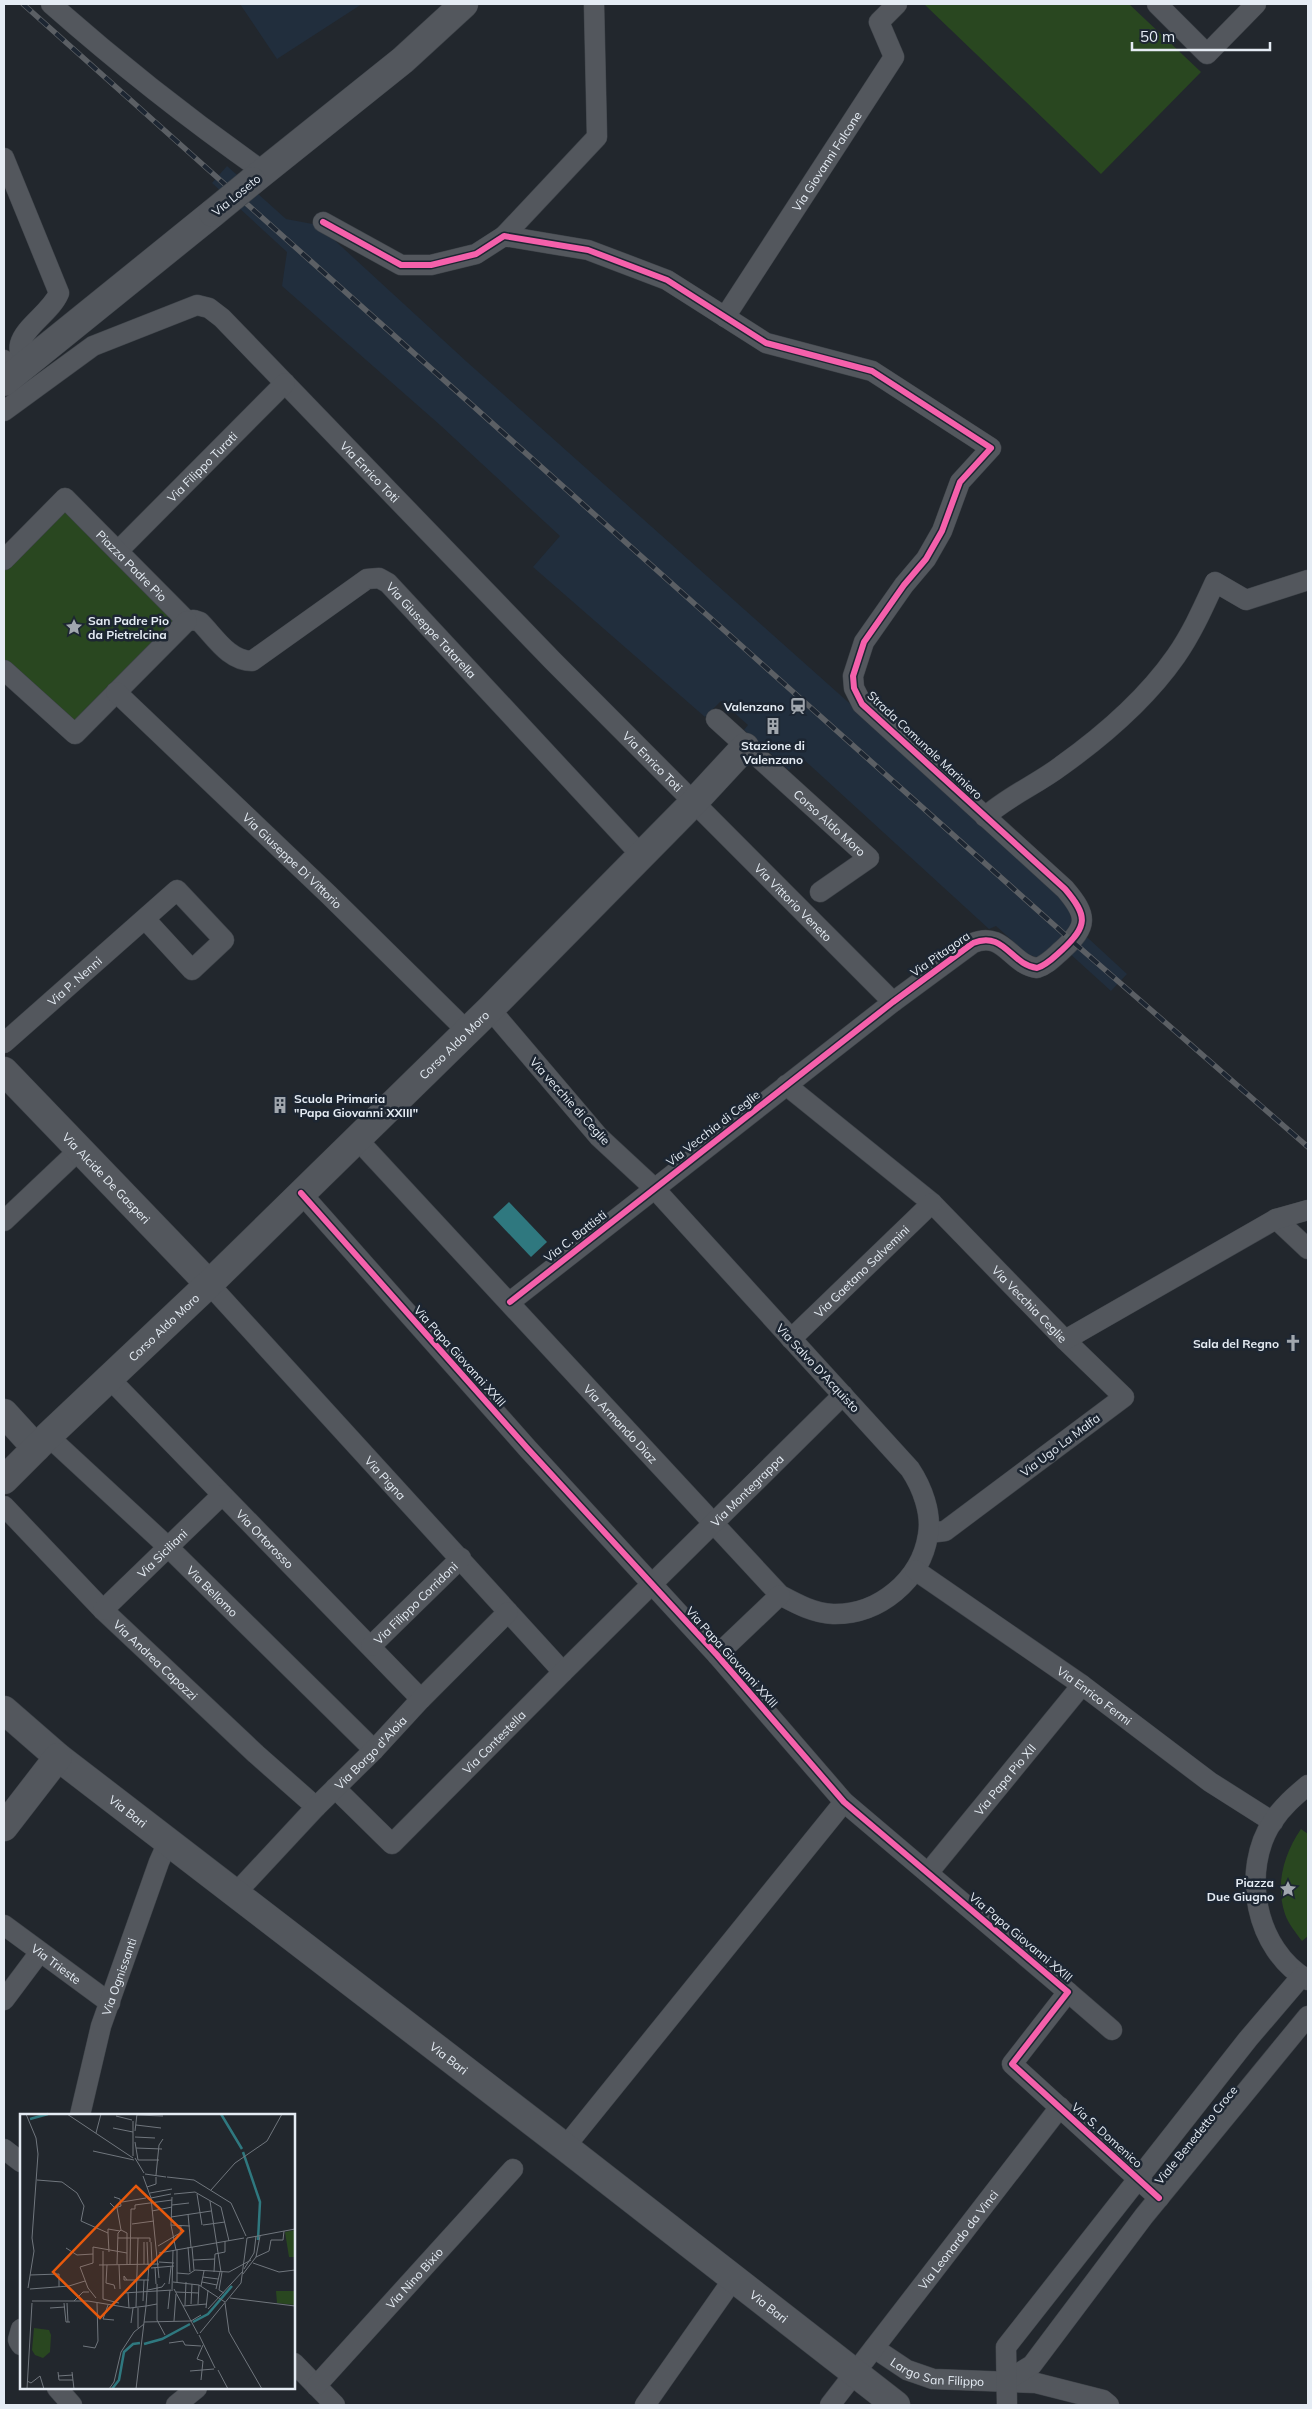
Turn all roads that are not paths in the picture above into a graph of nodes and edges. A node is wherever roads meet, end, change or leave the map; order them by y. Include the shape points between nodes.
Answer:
1 (51, 4) edge
2 (464, 4) edge
3 (594, 4) edge
4 (897, 4) edge
5 (1157, 4) edge
6 (1256, 4) edge
7 (4, 158) edge
8 (258, 176) junction
9 (323, 222) dead end
10 (504, 236) junction
11 (724, 318) junction
12 (11, 371) edge
13 (286, 383) junction
14 (4, 411) edge
15 (118, 551) junction
16 (4, 557) edge
17 (1308, 580) edge
18 (187, 622) junction
19 (6, 678) edge
20 (116, 692) junction
21 (716, 719) dead end
22 (746, 747) junction
23 (695, 802) junction
24 (985, 817) junction
25 (641, 855) junction
26 (820, 892) dead end
27 (145, 919) dead end
28 (894, 1002) junction
29 (490, 1009) junction
30 (467, 1031) junction
31 (4, 1043) edge
32 (4, 1072) edge
33 (786, 1085) junction
34 (357, 1139) junction
35 (79, 1150) junction
36 (654, 1188) junction
37 (301, 1193) junction
38 (932, 1204) junction
39 (1308, 1210) edge
40 (1276, 1219) junction
41 (4, 1221) edge
42 (1308, 1250) edge
43 (209, 1284) junction
44 (510, 1302) junction
45 (791, 1339) junction
46 (1065, 1340) junction
47 (109, 1378) junction
48 (843, 1395) junction
49 (4, 1413) edge
50 (42, 1442) junction
51 (4, 1479) edge
52 (222, 1495) junction
53 (4, 1506) edge
54 (713, 1524) junction
55 (929, 1533) junction
56 (168, 1547) junction
57 (461, 1558) junction
58 (915, 1570) junction
59 (651, 1585) junction
60 (780, 1595) junction
61 (103, 1610) junction
62 (508, 1612) junction
63 (371, 1646) junction
64 (717, 1655) junction
65 (563, 1672) junction
66 (1082, 1685) junction
67 (421, 1699) junction
68 (4, 1710) edge
69 (374, 1750) junction
70 (58, 1757) junction
71 (1308, 1785) edge
72 (335, 1788) junction
73 (844, 1802) junction
74 (316, 1806) junction
75 (1272, 1822) junction
76 (4, 1826) edge
77 (168, 1842) junction
78 (928, 1873) junction
79 (235, 1894) junction
80 (4, 1925) edge
81 (40, 1952) junction
82 (1305, 1978) edge
83 (1068, 1992) junction
84 (4, 2000) edge
85 (110, 2003) junction
86 (1308, 2016) edge
87 (1112, 2030) dead end
88 (1060, 2107) junction
89 (80, 2114) edge
90 (565, 2147) junction
91 (4, 2149) edge
92 (20, 2161) edge
93 (513, 2169) dead end
94 (1139, 2180) junction
95 (1159, 2198) junction
96 (734, 2278) junction
97 (874, 2348) junction
98 (295, 2365) edge
99 (856, 2372) junction
100 (1006, 2380) junction
101 (316, 2386) junction
102 (58, 2389) edge
103 (196, 2389) edge
104 (72, 2405) edge
105 (176, 2405) edge
106 (335, 2405) edge
107 (644, 2405) edge
108 (830, 2405) edge
109 (896, 2405) edge
110 (1007, 2405) edge
111 (1109, 2405) edge

1 - 8 street via 106,53
2 - 8 street, Via Loseto via 403,60
3 - 10 street via 597,137
4 - 11 street, Via Giovanni Falcone via 879,22 894,57
5 - 6 street via 1208,54
7 - 12 street via 59,293 52,306 23,338
8 - 12 street, Via Loseto, bridge
9 - 10 street via 400,265 431,266 476,254
10 - 11 street, Strada Comunale Mariniero via 588,250 667,280
11 - 24 street, Strada Comunale Mariniero via 766,343 872,371 991,448 960,482 942,531 926,559 864,642 853,676 854,688 862,704
13 - 14 street, Via Enrico Toti via 222,318 209,308 197,305 93,346
13 - 15 street, Via Filippo Turati
13 - 23 street, Via Enrico Toti via 553,661
15 - 16 street, Piazza Padre Pio via 64,498
15 - 18 street, Piazza Padre Pio
17 - 24 street via 1246,600 1215,582 1180,650 1147,691 1059,768 1000,803
18 - 20 street
18 - 25 street, Via Giuseppe Tatarella via 200,622 233,656 252,661 367,579 379,578 388,583
19 - 20 street via 75,734
20 - 30 street, Via Giuseppe Di Vittorio
21 - 22 street, Corso Aldo Moro
22 - 23 street, Corso Aldo Moro
22 - 26 street, Corso Aldo Moro via 869,858
23 - 25 street, Corso Aldo Moro
23 - 28 street, Via Vittorio Veneto
24 - 28 street, Via Pitagora via 1065,889 1082,914 1081,929 1050,962 1037,968 1028,966 995,941 980,940
25 - 29 street, Corso Aldo Moro
27 - 31 street, Via P. Nenni
28 - 33 street, Via Pitagora
29 - 30 street, Corso Aldo Moro
29 - 36 street, Via vecchie di Ceglie via 599,1137
30 - 34 street, Corso Aldo Moro
32 - 35 street, Via Alcide De Gasperi
33 - 36 street, Via Vecchia di Ceglie
33 - 38 street, Via Vecchia Ceglie
34 - 37 street, Corso Aldo Moro
34 - 44 street, Via Armando Diaz
35 - 41 street
35 - 43 street, Via Alcide De Gasperi
36 - 44 street, Via C. Battisti
36 - 45 street, Via Salvo D'Acquisto
37 - 43 street, Corso Aldo Moro
37 - 59 street, Via Papa Giovanni XXIII
38 - 45 street, Via Gaetano Salvemini
38 - 46 street, Via Vecchia Ceglie
39 - 40 street, Via Vecchia Ceglie
40 - 42 street
40 - 46 street, Via Vecchia Ceglie
43 - 47 street, Corso Aldo Moro
43 - 57 street, Via Pigna
44 - 54 street, Via Armando Diaz
45 - 48 street, Via Salvo D'Acquisto
46 - 55 street, Via Ugo La Malfa via 1124,1397 945,1531
47 - 50 street, Corso Aldo Moro
47 - 52 street, Via Ortorosso
48 - 54 street, Via Montegrappa
48 - 55 street, Via Salvo D'Acquisto via 919,1483
49 - 50 street
50 - 51 street, Corso Aldo Moro
50 - 56 street, Via Bellomo
52 - 56 street, Via Siciliani
52 - 63 street, Via Ortorosso
53 - 61 street, Via Andrea Capozzi
54 - 59 street, Via Montegrappa
54 - 60 street, Via Armando Diaz
55 - 58 street, Via Salvo D'Acquisto
56 - 61 street, Via Siciliani
56 - 69 street, Via Bellomo
57 - 62 street, Via Pigna
57 - 63 street, Via Filippo Corridoni
58 - 60 street, Via Armando Diaz via 883,1602 862,1610 834,1614 815,1611
58 - 66 street, Via Enrico Fermi
59 - 64 street, Via Papa Giovanni XXIII
59 - 65 street, Via Contestella
60 - 64 street
61 - 74 street, Via Andrea Capozzi via 249,1748
62 - 65 street, Via Pigna
62 - 67 street, Via Borgo d'Aloia
63 - 67 street, Via Ortorosso
64 - 73 street, Via Papa Giovanni XXIII
65 - 72 street, Via Contestella via 392,1844
66 - 75 street, Via Enrico Fermi via 1210,1782
66 - 78 street, Via Papa Pio XII
67 - 69 street, Via Borgo d'Aloia
68 - 70 street, Via Bari
69 - 72 street, Via Borgo d'Aloia
70 - 76 street
70 - 77 street, Via Bari
71 - 75 street via 1289,1800
72 - 74 street, Via Borgo d'Aloia
73 - 78 street, Via Papa Giovanni XXIII
73 - 90 street
74 - 79 street, Via Borgo d'Aloia
75 - 82 street via 1262,1842 1257,1864 1255,1889 1258,1909 1277,1952
77 - 79 street, Via Bari
77 - 85 street, Via Ognissanti
78 - 83 street, Via Papa Giovanni XXIII
79 - 90 street, Via Bari
80 - 81 street, Via Trieste
81 - 84 street
81 - 85 street, Via Trieste
82 - 94 street, Viale Benedetto Croce via 1248,2039
83 - 87 street
83 - 88 street, Via Papa Giovanni XXIII via 1012,2064
85 - 89 street, Via Ognissanti via 101,2026
86 - 95 street, Viale Benedetto Croce
88 - 94 street, Via S. Domenico
88 - 97 street, Via Leonardo da Vinci
90 - 96 street, Via Bari
91 - 92 street
93 - 101 street, Via Nino Bixio
94 - 95 street, Via S. Domenico
94 - 100 street, Viale Benedetto Croce via 1006,2347
95 - 100 street, Viale Benedetto Croce via 1032,2366
96 - 99 street, Via Bari
96 - 107 street
97 - 99 street, Via Leonardo da Vinci
97 - 100 street, Largo San Filippo via 908,2370 933,2379
98 - 101 street
99 - 108 street, Via Leonardo da Vinci
99 - 109 street, Via Bari
100 - 110 street
100 - 111 street, Largo San Filippo via 1036,2383 1103,2400
101 - 106 street
102 - 104 street
103 - 105 street

